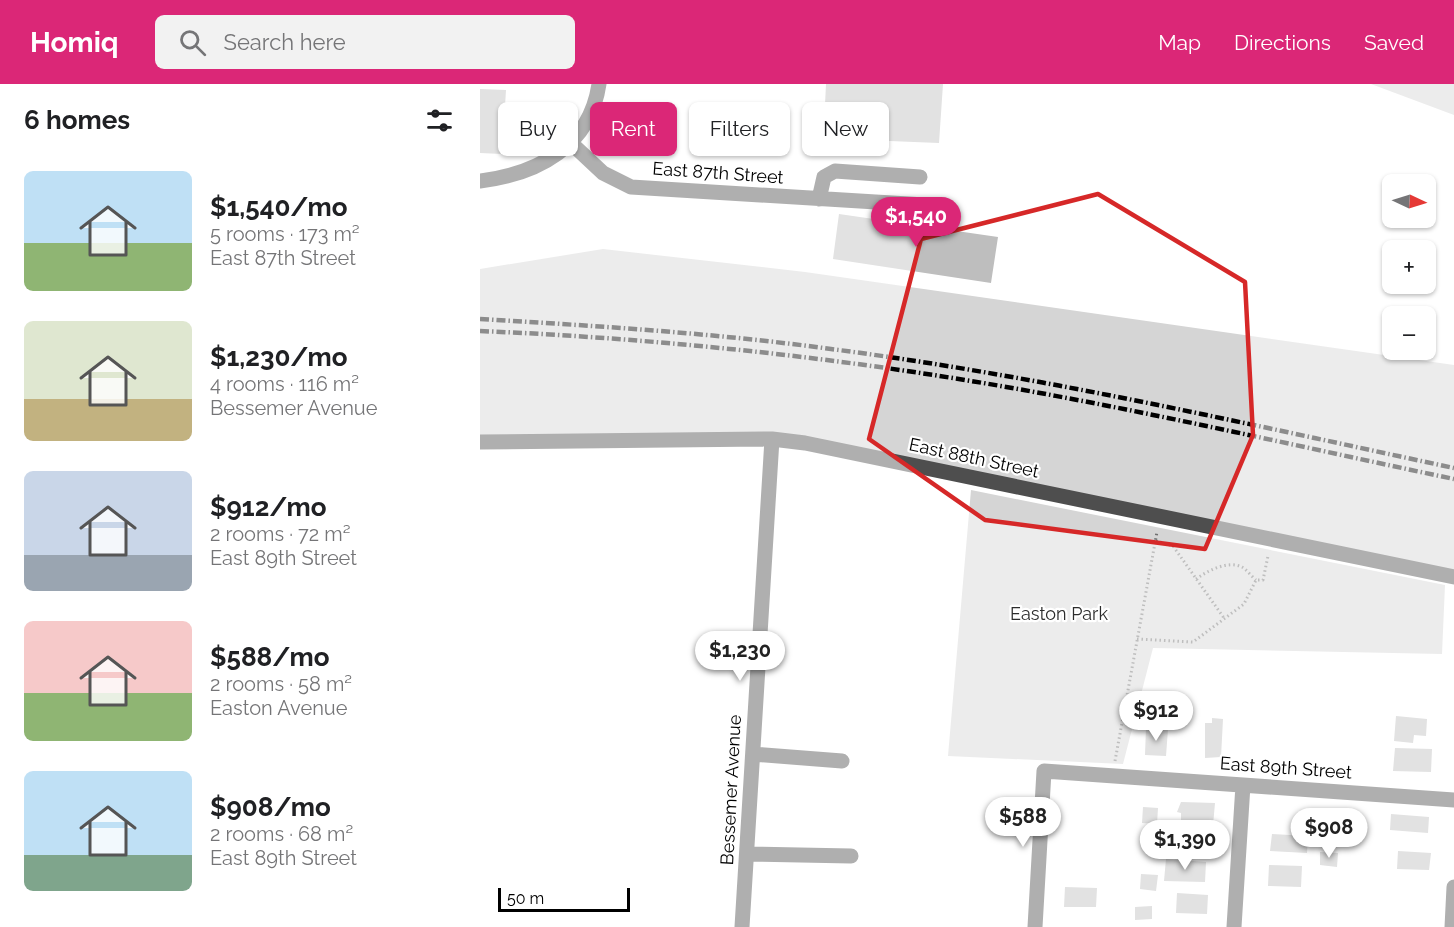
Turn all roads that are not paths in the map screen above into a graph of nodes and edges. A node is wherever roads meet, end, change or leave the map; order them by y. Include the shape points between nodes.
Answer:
1 (599, 84) edge
2 (578, 134) edge
3 (578, 150) edge
4 (555, 156) edge
5 (920, 177) dead end
6 (480, 181) edge
7 (819, 199) junction
8 (941, 206) dead end
9 (772, 439) junction
10 (480, 442) edge
11 (1454, 577) edge
12 (753, 754) junction
13 (842, 761) dead end
14 (1243, 785) junction
15 (1454, 800) edge
16 (747, 854) junction
17 (851, 856) dead end
18 (1454, 887) edge
19 (742, 927) edge
20 (1035, 927) edge
21 (1234, 927) edge
22 (1452, 927) edge

1 - 2 street via 590,115
3 - 7 street, East 87th Street via 603,173 632,187
4 - 6 street via 509,176
5 - 7 street via 835,171 824,177
7 - 8 street, East 87th Street
9 - 10 street, East 88th Street
9 - 11 street, East 88th Street
9 - 12 street, Bessemer Avenue
12 - 13 street
12 - 16 street, Bessemer Avenue
14 - 15 street, East 89th Street
14 - 20 street, East 89th Street via 1044,771
14 - 21 street
16 - 17 street
16 - 19 street, Bessemer Avenue
18 - 22 street

